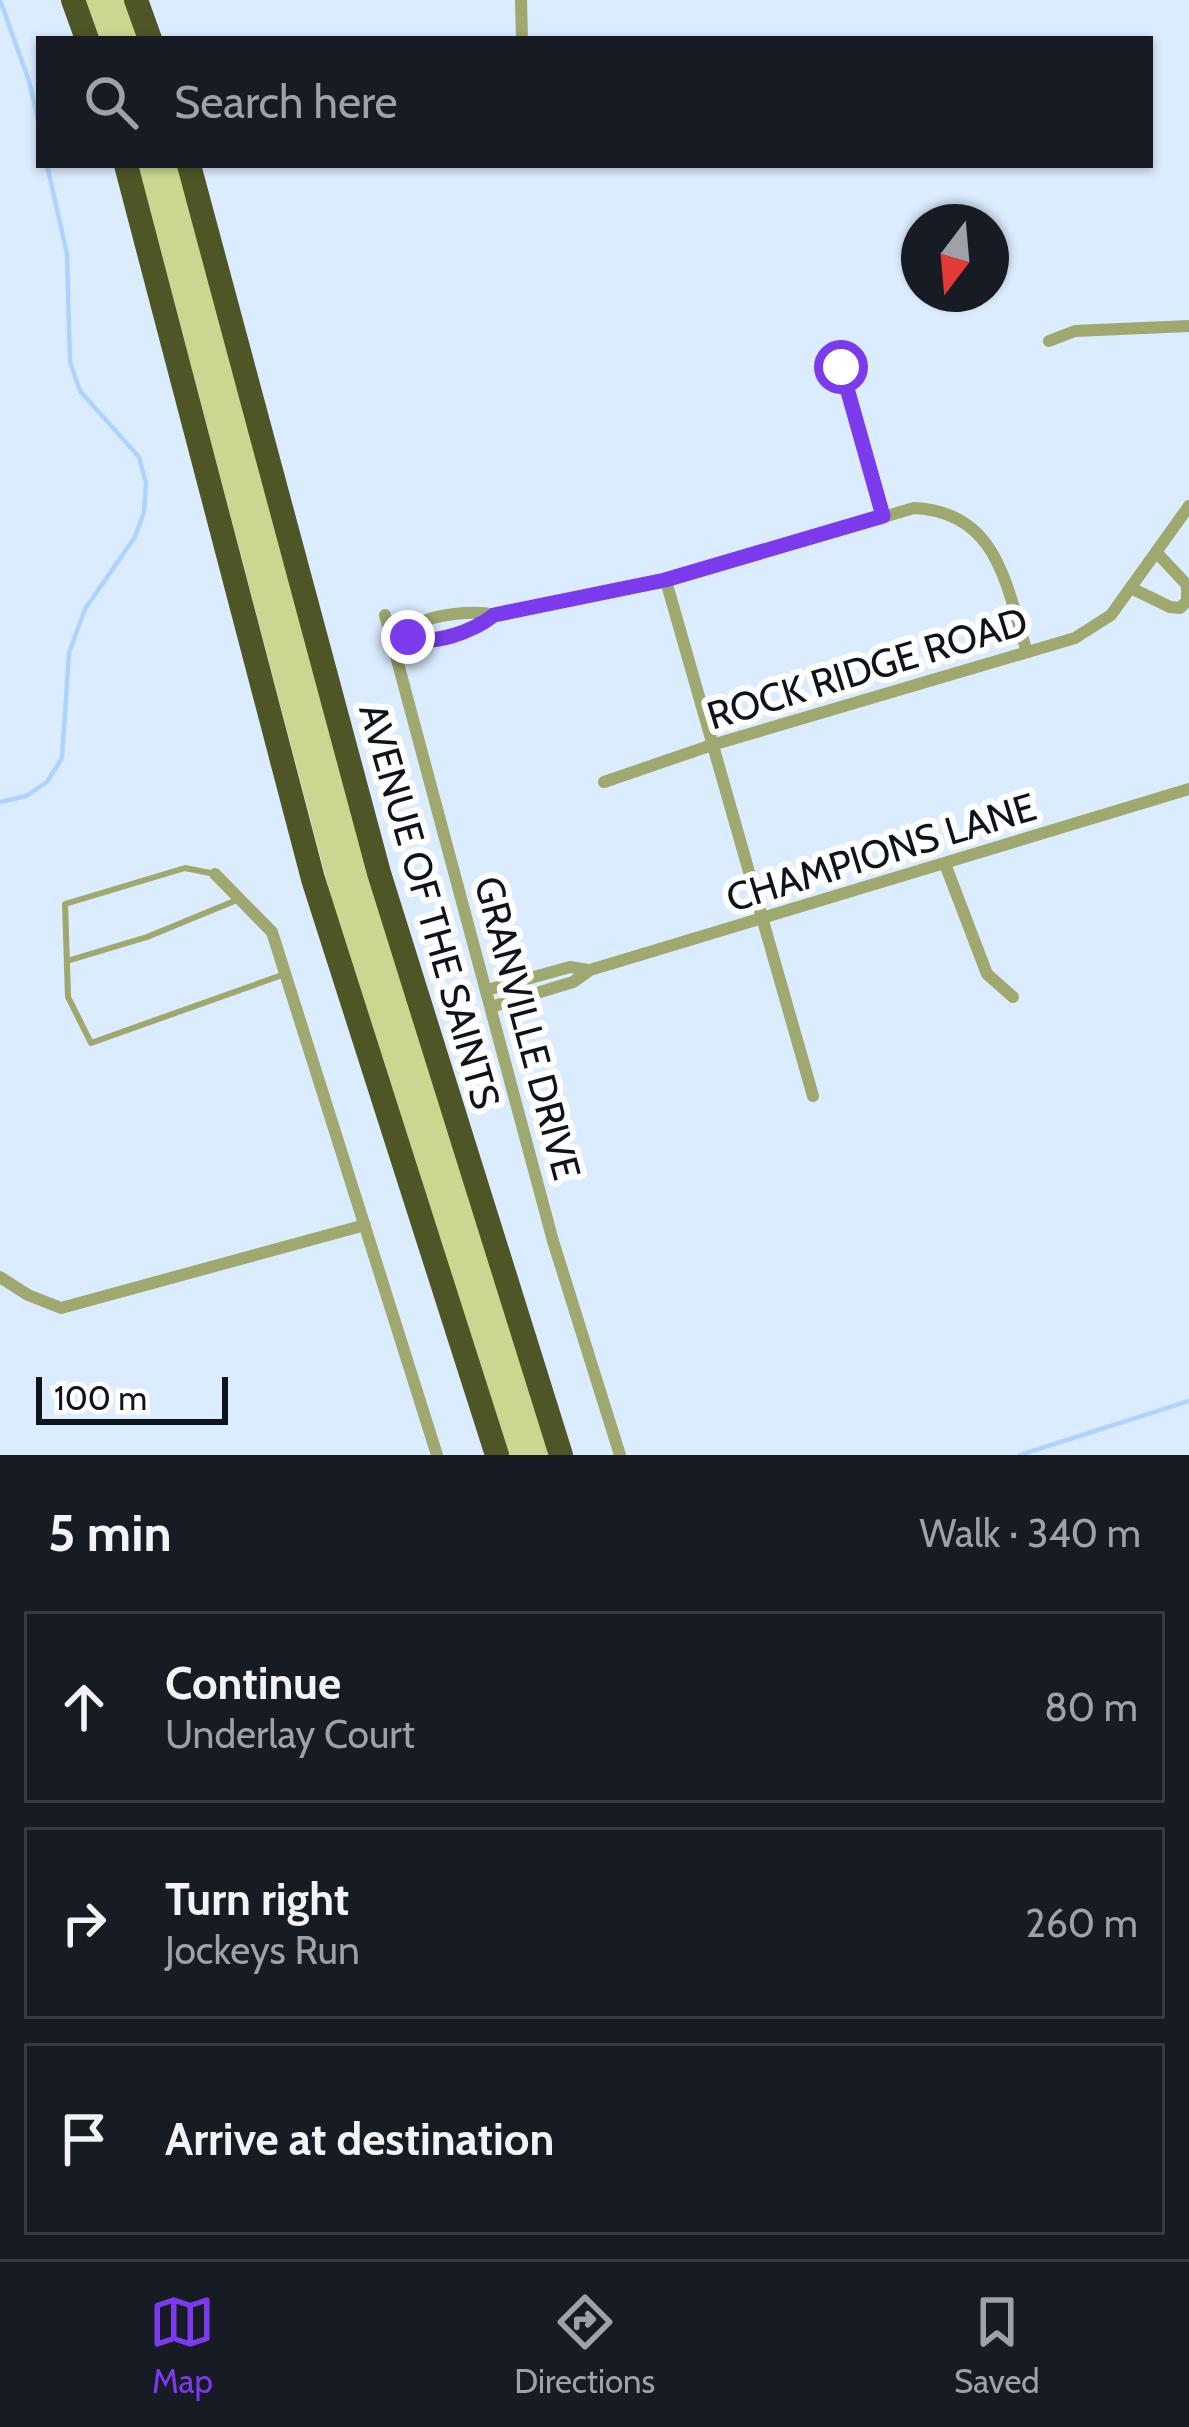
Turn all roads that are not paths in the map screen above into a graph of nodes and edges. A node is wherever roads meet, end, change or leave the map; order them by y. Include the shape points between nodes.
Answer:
1 (73, 0) edge
2 (136, 0) edge
3 (521, 0) edge
4 (86, 36) edge
5 (148, 36) edge
6 (523, 36) edge
7 (127, 168) edge
8 (190, 168) edge
9 (1189, 326) edge
10 (1049, 341) dead end
11 (841, 367) dead end
12 (1189, 506) edge
13 (883, 516) junction
14 (1157, 553) junction
15 (665, 580) junction
16 (1133, 589) junction
17 (386, 615) dead end
18 (392, 640) junction
19 (1027, 652) junction
20 (712, 745) junction
21 (604, 782) dead end
22 (1189, 789) edge
23 (945, 864) junction
24 (215, 874) joint
25 (240, 898) junction
26 (764, 918) junction
27 (67, 961) junction
28 (590, 970) junction
29 (286, 974) junction
30 (487, 990) junction
31 (1012, 997) dead end
32 (491, 1007) junction
33 (813, 1096) dead end
34 (364, 1225) junction
35 (0, 1277) edge
36 (437, 1455) edge
37 (497, 1455) edge
38 (561, 1455) edge
39 (620, 1455) edge

1 - 4 highway
2 - 5 highway
3 - 6 street
7 - 37 highway via 313,879
8 - 38 highway, AVENUE OF THE SAINTS via 372,850
9 - 10 street via 1076,331
11 - 13 street
12 - 14 street, ROCK RIDGE ROAD
13 - 15 street
13 - 19 street via 941,511 982,536
14 - 16 street, ROCK RIDGE ROAD
14 - 16 street via 1186,585 1187,601 1170,608
15 - 18 street via 494,615 474,610
15 - 20 street
16 - 19 street, ROCK RIDGE ROAD via 1075,638
17 - 18 street, GRANVILLE DRIVE
18 - 30 street, GRANVILLE DRIVE
19 - 20 street, ROCK RIDGE ROAD
20 - 21 street, ROCK RIDGE ROAD
20 - 26 street
22 - 23 street, CHAMPIONS LANE
23 - 26 street, CHAMPIONS LANE
23 - 31 street via 987,974
24 - 25 street
24 - 27 lane via 185,868 64,904
25 - 27 lane
25 - 29 street via 272,932
26 - 28 street, CHAMPIONS LANE
26 - 33 street
27 - 29 lane via 68,997 91,1043
28 - 30 street, CHAMPIONS LANE via 570,967
28 - 32 street, CHAMPIONS LANE
29 - 34 street
30 - 32 street, GRANVILLE DRIVE
32 - 39 street, GRANVILLE DRIVE
34 - 35 street via 61,1308
34 - 36 street

